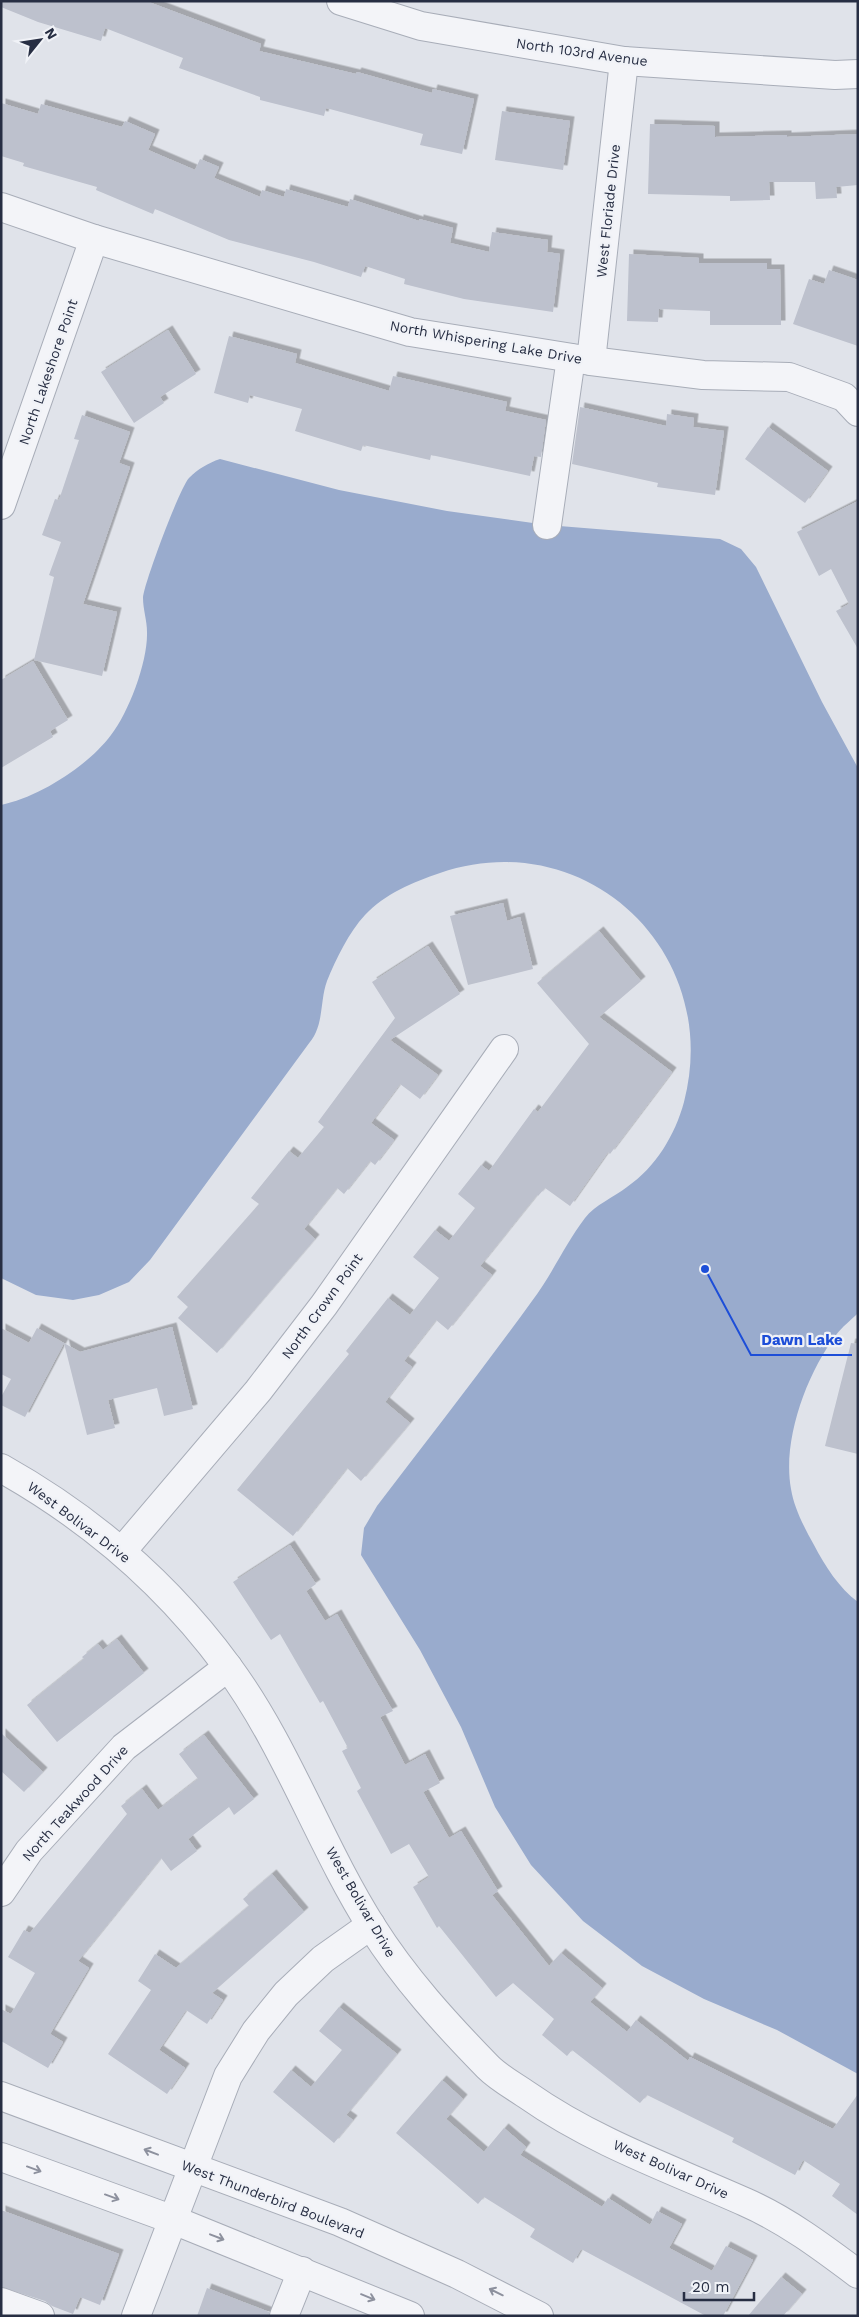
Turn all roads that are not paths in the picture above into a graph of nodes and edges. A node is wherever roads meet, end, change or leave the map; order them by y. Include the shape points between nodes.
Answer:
1 (342, 1) edge
2 (624, 61) junction
3 (858, 74) edge
4 (1, 207) edge
5 (94, 240) junction
6 (581, 359) junction
7 (858, 412) edge
8 (1, 505) edge
9 (547, 525) dead end
10 (504, 1049) dead end
11 (1, 1468) edge
12 (122, 1551) junction
13 (228, 1667) junction
14 (1, 1892) edge
15 (370, 1925) junction
16 (1, 2096) edge
17 (1, 2157) edge
18 (191, 2167) junction
19 (171, 2219) junction
20 (302, 2271) junction
21 (858, 2274) edge
22 (1, 2302) edge
23 (40, 2316) edge
24 (136, 2316) edge
25 (284, 2316) edge
26 (410, 2316) edge
27 (539, 2316) edge

1 - 2 street, North 103rd Avenue via 421,26
2 - 3 street, North 103rd Avenue via 835,76
2 - 6 street, West Floriade Drive
4 - 5 street, North Whispering Lake Drive
5 - 6 street, North Whispering Lake Drive via 410,332
5 - 8 street, North Lakeshore Point
6 - 7 street, North Whispering Lake Drive via 703,375 789,377 844,397
6 - 9 street, West Floriade Drive
10 - 12 street, North Crown Point via 324,1305 258,1392
11 - 12 street, West Bolivar Drive via 38,1489
12 - 13 street, West Bolivar Drive via 172,1601
13 - 14 street, North Teakwood Drive via 124,1747 29,1851
13 - 15 street, West Bolivar Drive via 272,1735
15 - 18 street via 317,1965 286,1994 256,2031 228,2076
15 - 21 street, West Bolivar Drive via 400,1969 491,2070 546,2108 592,2133 668,2170 748,2203 805,2235
18 -> 16 street, West Thunderbird Boulevard
17 -> 19 street
18 - 19 street
27 -> 18 street, West Thunderbird Boulevard via 457,2274 340,2222
19 -> 20 street
19 - 24 street
20 - 25 street
20 -> 26 street
22 - 23 street

